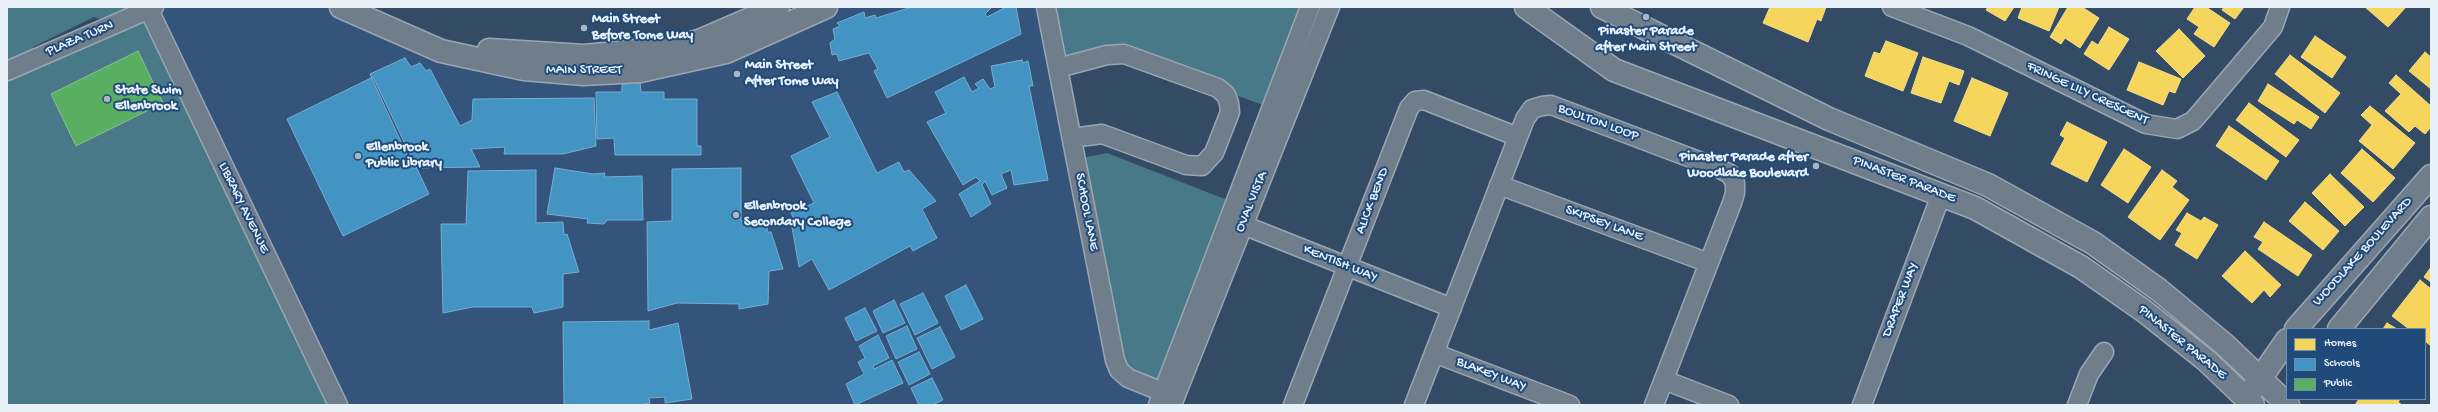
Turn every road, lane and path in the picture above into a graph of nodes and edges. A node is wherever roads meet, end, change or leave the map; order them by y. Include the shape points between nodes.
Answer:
1 (341, 7) edge
2 (368, 7) edge
3 (826, 7) edge
4 (1046, 7) edge
5 (1310, 7) edge
6 (1330, 7) edge
7 (1526, 7) edge
8 (1602, 7) edge
9 (1892, 7) edge
10 (2280, 7) edge
11 (151, 8) edge
12 (776, 12) edge
13 (1058, 68) junction
14 (7, 71) edge
15 (1518, 137) junction
16 (1072, 138) junction
17 (2431, 176) edge
18 (1499, 185) junction
19 (1941, 195) junction
20 (2431, 217) edge
21 (1236, 222) junction
22 (1709, 263) junction
23 (1348, 267) junction
24 (1452, 308) junction
25 (2297, 328) edge
26 (2340, 328) edge
27 (2286, 342) edge
28 (2104, 352) dead end
29 (1434, 353) junction
30 (2262, 378) junction
31 (1664, 380) junction
32 (1166, 400) edge
33 (2283, 400) edge
34 (2249, 401) edge
35 (338, 405) edge
36 (1293, 405) edge
37 (1414, 405) edge
38 (1570, 405) edge
39 (1654, 405) edge
40 (1729, 405) edge
41 (1862, 405) edge
42 (2077, 405) edge

1 - 12 main road, MAIN STREET via 441,51 553,73 604,74 640,71 726,52
2 - 12 main road, MAIN STREET via 422,30 486,49 584,56 648,51 698,41
3 - 12 main road, MAIN STREET
4 - 13 street, SCHOOL LANE
5 - 21 street, OVAL VISTA
6 - 21 street, OVAL VISTA
7 - 19 main road, PINASTER PARADE via 1614,70
8 - 30 main road, PINASTER PARADE via 1829,119 1988,186 2093,243 2159,290
9 - 10 street, FRINGE LILY CRESCENT via 1968,36 2146,124 2177,129 2193,121 2273,27
11 - 14 street, PLAZA TURN
11 - 35 street, LIBRARY AVENUE
13 - 16 street, SCHOOL LANE
13 - 16 street via 1107,55 1124,54 1218,88 1226,95 1229,103 1230,112 1214,153 1202,166 1186,165 1102,134
15 - 18 street, BOULTON LOOP
15 - 22 street, BOULTON LOOP via 1525,119 1532,110 1551,105 1730,174 1735,183 1735,193
15 - 23 street, ALICK BEND via 1434,103 1414,101 1408,108
16 - 32 street, SCHOOL LANE via 1115,360 1119,370 1128,378
17 - 25 main road, WOODLAKE BOULEVARD
18 - 22 street, SKIPSEY LANE
18 - 24 street, BOULTON LOOP
19 - 34 main road, PINASTER PARADE via 1975,208 2081,267 2144,311 2207,361
19 - 41 street, DRAPER WAY
20 - 26 main road, WOODLAKE BOULEVARD
21 - 23 street, KENTISH WAY
21 - 32 street, OVAL VISTA
22 - 31 street, BOULTON LOOP
23 - 24 street, KENTISH WAY
23 - 36 street, ALICK BEND
24 - 29 street, BOULTON LOOP
27 - 30 main road
28 - 42 street via 2089,374
29 - 37 street, BOULTON LOOP
29 - 38 street, BLAKEY WAY
30 - 33 main road, PINASTER PARADE
30 - 34 main road
31 - 39 street, BOULTON LOOP
31 - 40 street

